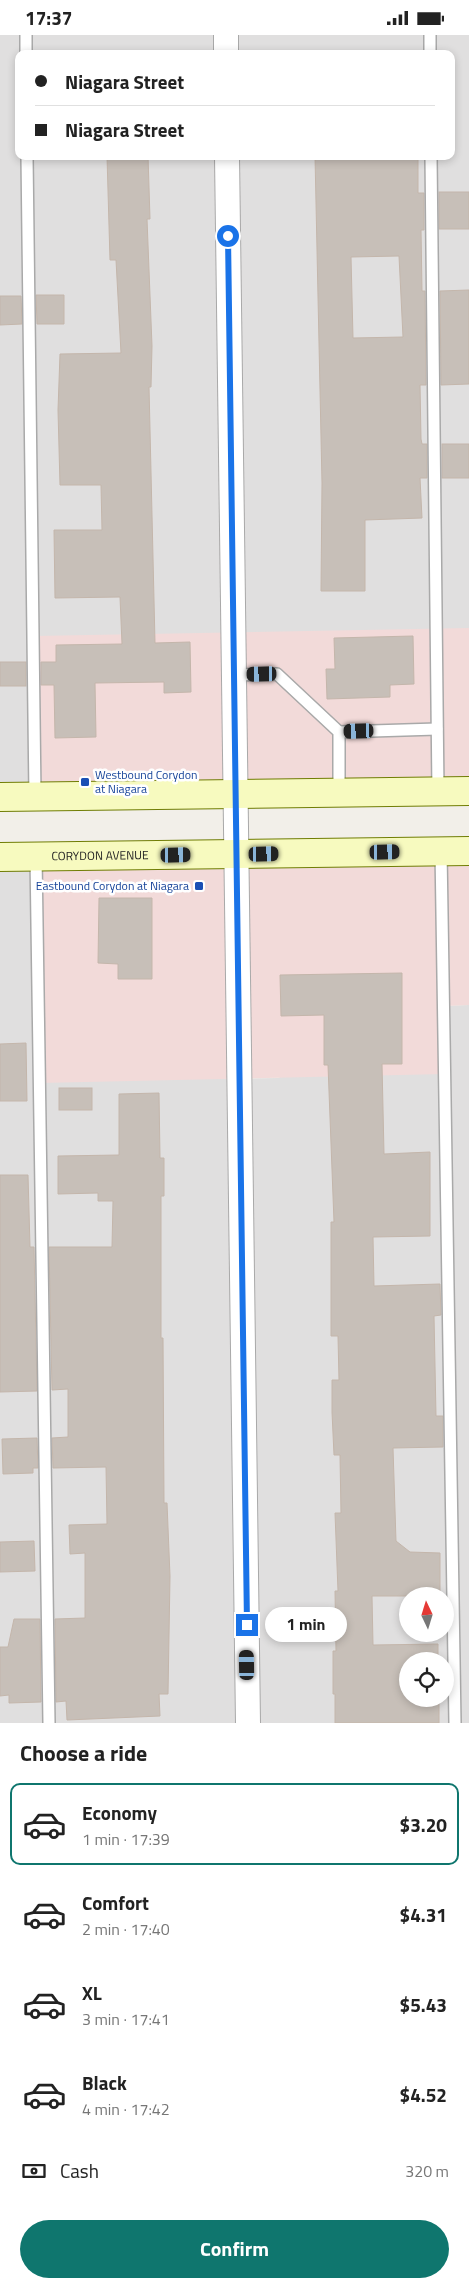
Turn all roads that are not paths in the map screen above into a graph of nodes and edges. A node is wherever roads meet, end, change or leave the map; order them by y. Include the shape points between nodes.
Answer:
1 (26, 35) edge
2 (226, 35) edge
3 (430, 35) edge
4 (26, 50) edge
5 (226, 50) edge
6 (430, 50) edge
7 (27, 160) edge
8 (227, 160) edge
9 (431, 160) edge
10 (233, 675) junction
11 (437, 729) junction
12 (339, 732) junction
13 (469, 791) edge
14 (438, 792) junction
15 (340, 793) junction
16 (234, 794) junction
17 (35, 796) junction
18 (0, 797) edge
19 (441, 851) junction
20 (469, 851) edge
21 (235, 854) junction
22 (0, 857) edge
23 (36, 857) junction
24 (49, 1723) edge
25 (248, 1723) edge
26 (454, 1723) edge

1 - 4 lane
2 - 5 street
3 - 6 lane
7 - 17 lane
8 - 10 street
9 - 11 lane
10 - 12 lane via 277,674
10 - 16 street
11 - 12 lane
11 - 14 lane
12 - 15 lane
13 - 14 main road
14 - 15 main road
15 - 16 main road
16 - 17 main road
16 - 21 street
17 - 18 main road
19 - 20 main road, CORYDON AVENUE
19 - 21 main road, CORYDON AVENUE
19 - 26 lane
21 - 23 main road, CORYDON AVENUE
21 - 25 street
22 - 23 main road, CORYDON AVENUE
23 - 24 lane

